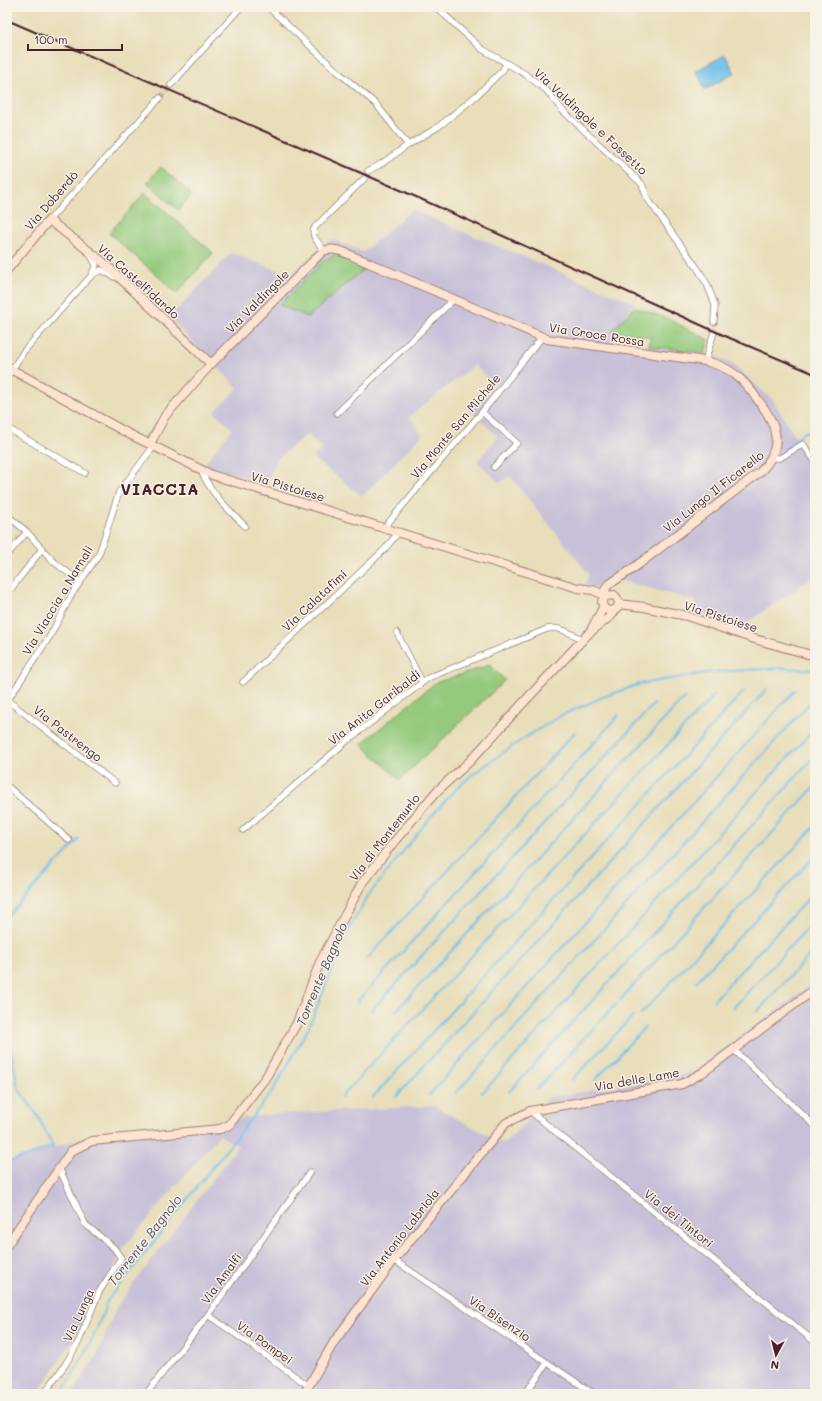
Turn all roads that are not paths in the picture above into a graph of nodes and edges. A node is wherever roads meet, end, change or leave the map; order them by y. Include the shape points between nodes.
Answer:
1 (240, 7) edge
2 (268, 7) edge
3 (436, 7) edge
4 (507, 63) junction
5 (171, 85) tunnel mouth
6 (160, 98) tunnel mouth
7 (408, 145) junction
8 (368, 171) dead end
9 (364, 179) dead end
10 (49, 220) junction
11 (323, 251) junction
12 (89, 252) junction
13 (7, 270) edge
14 (91, 276) junction
15 (123, 282) junction
16 (454, 300) junction
17 (714, 322) dead end
18 (714, 332) dead end
19 (542, 337) junction
20 (705, 361) junction
21 (212, 364) junction
22 (8, 371) edge
23 (482, 412) junction
24 (337, 413) dead end
25 (7, 428) edge
26 (152, 445) junction
27 (770, 458) junction
28 (815, 461) edge
29 (494, 467) dead end
30 (202, 470) junction
31 (85, 473) dead end
32 (7, 515) edge
33 (245, 526) dead end
34 (384, 529) junction
35 (27, 532) junction
36 (398, 533) junction
37 (42, 549) junction
38 (7, 555) edge
39 (80, 582) junction
40 (7, 594) edge
41 (606, 600) junction
42 (617, 607) junction
43 (589, 633) junction
44 (397, 634) dead end
45 (583, 640) junction
46 (815, 656) edge
47 (243, 682) dead end
48 (422, 682) junction
49 (7, 700) edge
50 (115, 783) dead end
51 (7, 786) edge
52 (243, 830) dead end
53 (69, 840) dead end
54 (815, 989) edge
55 (733, 1049) junction
56 (530, 1111) junction
57 (815, 1126) edge
58 (59, 1168) junction
59 (310, 1172) dead end
60 (7, 1245) edge
61 (394, 1260) junction
62 (208, 1316) junction
63 (815, 1342) edge
64 (547, 1363) junction
65 (309, 1386) junction
66 (44, 1394) edge
67 (146, 1394) edge
68 (304, 1394) edge
69 (525, 1394) edge
70 (594, 1394) edge

1 - 5 street
2 - 7 street via 376,104
3 - 4 street, Via Valdingole e Fossetto via 482,49
4 - 7 street via 476,96 438,127
4 - 17 street, Via Valdingole e Fossetto via 546,90 563,111 642,184 647,198 707,284 715,306
6 - 10 street, Via Doberdò
7 - 8 street
9 - 11 street via 315,227 312,234
10 - 12 street, Via Castelfidardo
10 - 13 street, Via Doberdò
11 - 16 street, Via Croce Rossa via 340,251
11 - 21 street, Via Valdingole
12 - 14 street via 96,265
12 - 15 street, Via Castelfidardo
14 - 15 street via 103,270
14 - 22 street
15 - 21 street, Via Castelfidardo
16 - 19 street, Via Croce Rossa
16 - 24 street
18 - 20 street
19 - 20 street, Via Croce Rossa via 572,344
19 - 23 street, Via Monte San Michele
20 - 27 street, Via Croce Rossa via 719,365 736,375 764,407 775,430 776,441
21 - 26 street, Via Valdingole via 165,416
22 - 26 street, Via Pistoiese
23 - 29 street via 517,443
23 - 34 street, Via Monte San Michele
25 - 31 street
26 - 30 street, Via Pistoiese
26 - 39 street, Via Viaccia a Narnali via 119,492 99,554
27 - 28 street, Via Lungo Il Ficarello via 780,458 803,444
27 - 41 street, Via Lungo Il Ficarello via 760,472 606,588
30 - 33 street via 205,480 218,498
30 - 34 street, Via Pistoiese
32 - 35 street
34 - 36 street, Via Pistoiese
35 - 37 street
35 - 38 street
36 - 41 street, Via Pistoiese via 578,588 593,590
36 - 47 street, Via Calatafimi via 384,550
37 - 39 street
37 - 40 street
39 - 49 street, Via Viaccia a Narnali via 50,636
41 - 42 street via 618,600
41 - 42 street, Via Pistoiese via 609,612
41 - 43 street, Via di Montemurlo
42 - 43 street, Via di Montemurlo via 612,615
42 - 46 street, Via Pistoiese via 644,607 687,616
43 - 45 street, Via di Montemurlo
44 - 48 street
45 - 48 street, Via Anita Garibaldi via 563,630 547,629 434,674
45 - 58 street, Via di Montemurlo via 470,761 436,792 362,883 320,962 297,1023 266,1078 229,1125 220,1129 92,1141 71,1150
48 - 52 street, Via Anita Garibaldi via 348,740
49 - 50 street, Via Pastrengo
51 - 53 street
54 - 55 street, Via delle Lame
55 - 56 street, Via delle Lame via 702,1073 676,1086
55 - 57 street
56 - 61 street, Via Antonio Labriola via 502,1126
56 - 63 street, Via dei Tintori
58 - 60 street
58 - 66 street, Via Lunga via 85,1224 114,1248 121,1258 99,1292 79,1341
59 - 62 street, Via Amalfi
61 - 64 street, Via Bisenzio
61 - 65 street, Via Antonio Labriola via 334,1342
62 - 65 street, Via Pompei
62 - 67 street, Via Amalfi
64 - 69 street
64 - 70 street, Via Bisenzio
65 - 68 street, Via Antonio Labriola

